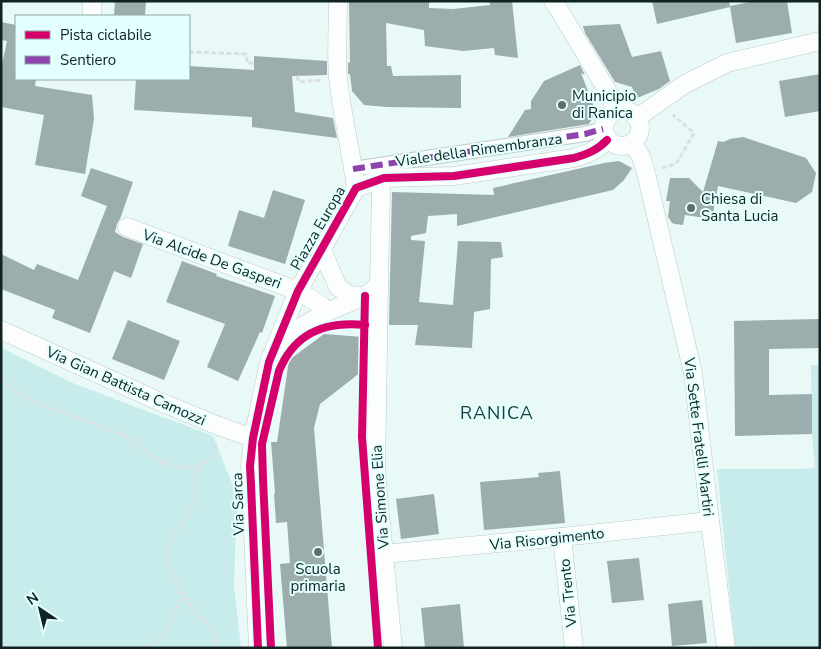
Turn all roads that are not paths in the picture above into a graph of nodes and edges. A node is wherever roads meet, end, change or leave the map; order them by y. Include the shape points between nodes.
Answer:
1 (92, 1) edge
2 (338, 1) edge
3 (553, 1) edge
4 (92, 15) edge
5 (820, 40) edge
6 (615, 111) junction
7 (635, 116) junction
8 (605, 134) junction
9 (633, 143) junction
10 (353, 169) junction
11 (380, 179) junction
12 (356, 188) junction
13 (127, 228) dead end
14 (322, 250) junction
15 (379, 285) junction
16 (298, 291) junction
17 (365, 296) junction
18 (327, 312) junction
19 (1, 330) edge
20 (269, 362) junction
21 (252, 438) junction
22 (710, 522) junction
23 (562, 538) junction
24 (384, 554) junction
25 (258, 648) edge
26 (393, 648) edge
27 (574, 648) edge
28 (726, 648) edge

1 - 4 street
2 - 10 street via 338,79
3 - 6 street via 611,97
5 - 7 street via 727,63 685,84
6 - 7 street via 629,111
6 - 8 street via 604,121
7 - 9 street via 640,130
8 - 9 street via 612,144 619,147
8 - 10 street, Viale della Rimembranza via 585,134
8 - 11 street, Piazza Europa via 601,147 574,158 454,176
9 - 22 street, Via Sette Fratelli Martiri via 646,173 693,372
10 - 12 street
11 - 12 street, Piazza Europa
11 - 15 street
12 - 14 street, Piazza Europa
13 - 16 street, Via Alcide De Gasperi
14 - 16 street, Piazza Europa
14 - 17 street, Piazza Europa via 338,287 349,295
15 - 17 street
15 - 24 street, Via Simone Elia via 376,472
16 - 18 street, Piazza Europa
16 - 20 street, Piazza Europa
17 - 18 street
18 - 20 street via 301,327
19 - 21 street, Via Gian Battista Camozzi via 156,400
20 - 21 street, Via Sarca
21 - 25 street, Via Sarca via 250,466
22 - 23 street, Via Risorgimento
22 - 28 street, Via Sette Fratelli Martiri
23 - 24 street, Via Risorgimento
23 - 27 street, Via Trento
24 - 26 street, Via Simone Elia

